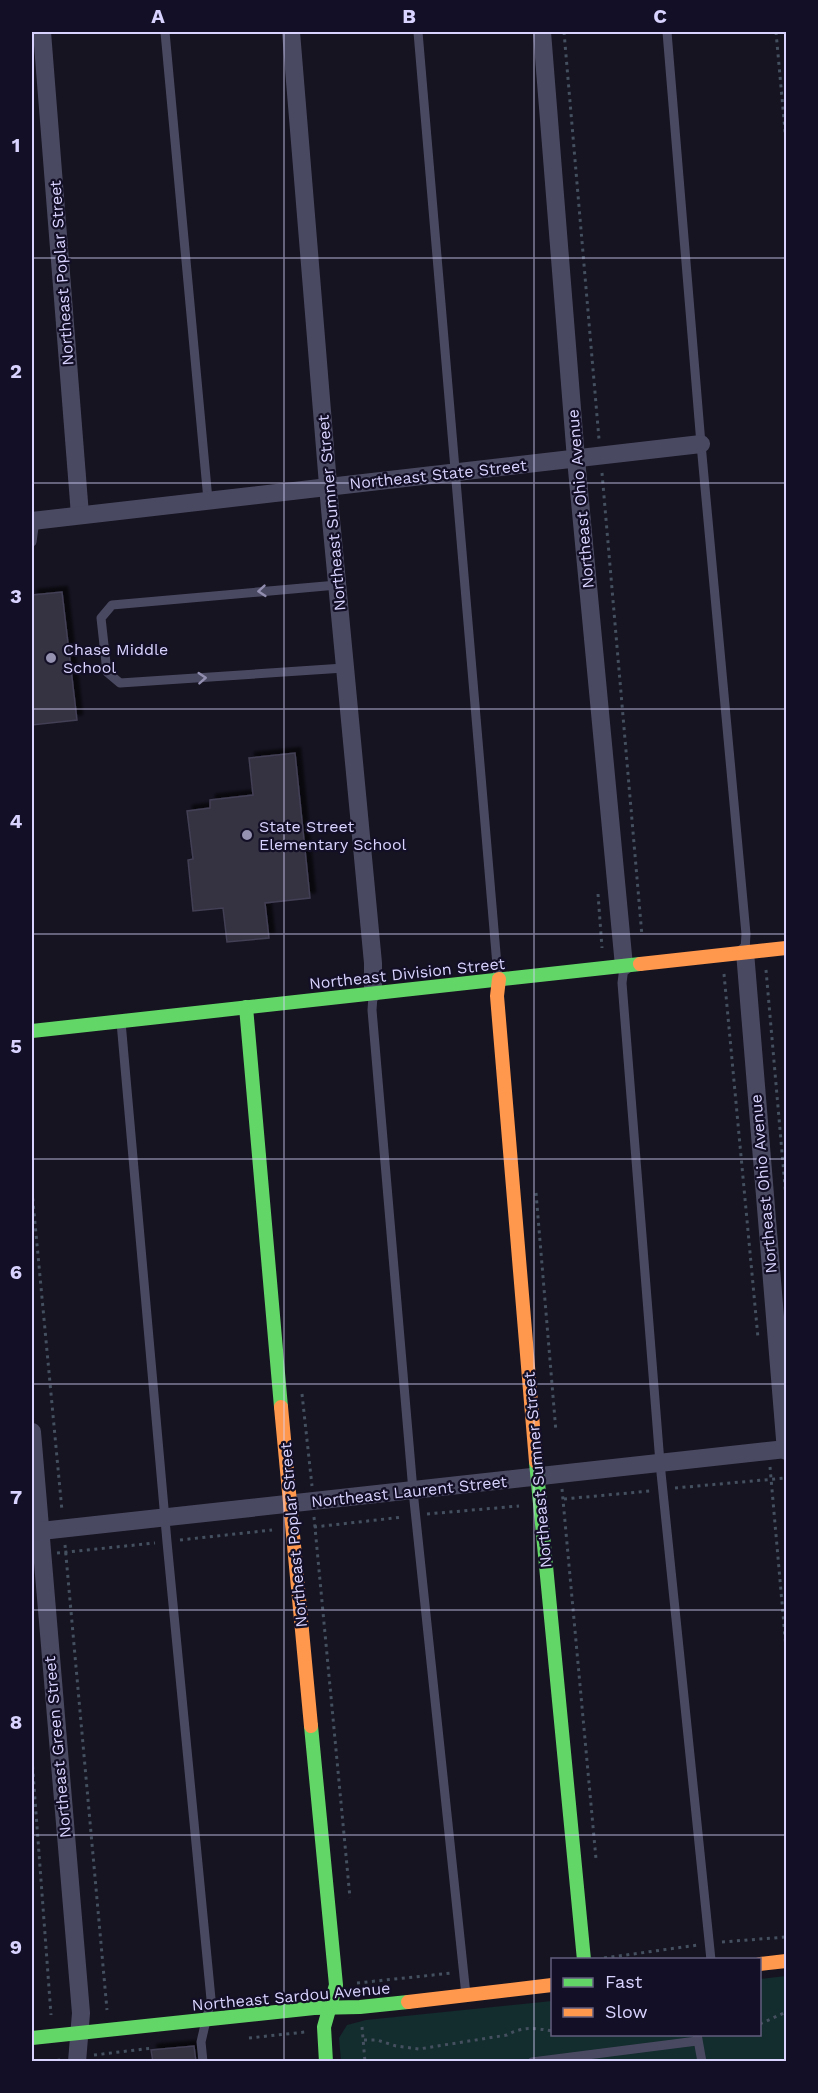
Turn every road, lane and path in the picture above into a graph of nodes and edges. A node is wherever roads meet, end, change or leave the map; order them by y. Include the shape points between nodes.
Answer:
1 (42, 32) edge
2 (165, 32) edge
3 (291, 32) edge
4 (418, 32) edge
5 (542, 32) edge
6 (564, 32) edge
7 (667, 32) edge
8 (776, 32) edge
9 (786, 142) edge
10 (701, 444) junction
11 (600, 456) junction
12 (576, 459) junction
13 (454, 473) junction
14 (328, 487) junction
15 (208, 500) junction
16 (80, 515) junction
17 (33, 520) edge
18 (32, 542) edge
19 (328, 585) junction
20 (344, 668) junction
21 (642, 936) dead end
22 (786, 948) edge
23 (745, 952) junction
24 (624, 966) junction
25 (765, 967) dead end
26 (724, 972) dead end
27 (499, 979) junction
28 (373, 993) junction
29 (246, 1007) junction
30 (121, 1021) junction
31 (32, 1031) edge
32 (32, 1191) edge
33 (786, 1198) edge
34 (758, 1340) dead end
35 (32, 1432) edge
36 (782, 1450) edge
37 (660, 1463) junction
38 (538, 1477) junction
39 (412, 1491) junction
40 (313, 1502) junction
41 (289, 1504) junction
42 (165, 1517) junction
43 (63, 1528) junction
44 (35, 1531) edge
45 (786, 1648) edge
46 (32, 1759) edge
47 (351, 1900) dead end
48 (585, 1958) edge
49 (711, 1958) edge
50 (786, 1961) edge
51 (761, 1964) edge
52 (551, 1985) edge
53 (466, 1995) junction
54 (330, 2007) junction
55 (360, 2007) junction
56 (107, 2010) dead end
57 (786, 2012) edge
58 (207, 2020) junction
59 (761, 2023) edge
60 (551, 2031) edge
61 (78, 2033) junction
62 (53, 2036) junction
63 (32, 2038) edge
64 (697, 2038) edge
65 (364, 2040) junction
66 (97, 2055) dead end
67 (55, 2061) edge
68 (77, 2061) edge
69 (98, 2061) edge
70 (203, 2061) edge
71 (326, 2061) edge
72 (365, 2061) edge
73 (532, 2061) edge
74 (702, 2061) edge

1 - 16 street, Northeast Poplar Street
2 - 15 lane
3 - 14 street, Northeast Sumner Street
4 - 13 lane
5 - 12 street, Northeast Ohio Avenue
6 - 11 path
7 - 10 lane
8 - 9 path
10 - 11 street, Northeast State Street
10 - 23 lane
11 - 12 street, Northeast State Street
11 - 21 path
12 - 13 street, Northeast State Street
12 - 24 street, Northeast Ohio Avenue
13 - 14 street, Northeast State Street
13 - 27 lane
14 - 15 street, Northeast State Street
14 - 19 street, Northeast Sumner Street
15 - 16 street, Northeast State Street
16 - 17 street, Northeast State Street
17 - 18 lane
19 - 20 street, Northeast Sumner Street
19 -> 20 lane via 112,605 101,618 107,672 120,683
20 - 28 street, Northeast Sumner Street
22 - 23 street, Northeast Division Street
23 - 24 street, Northeast Division Street
23 - 36 street, Northeast Ohio Avenue
24 - 27 street, Northeast Division Street
24 - 37 lane via 622,983
25 - 33 path
26 - 34 path
27 - 28 street, Northeast Division Street
27 - 38 street, Northeast Sumner Street via 497,996
28 - 29 street, Northeast Division Street
28 - 39 lane
29 - 30 street, Northeast Division Street
29 - 41 street, Northeast Poplar Street
30 - 31 street, Northeast Division Street
30 - 42 lane
32 - 43 path
35 - 44 street, Northeast Green Street
36 - 37 street, Northeast Laurent Street
36 - 45 path via 770,1479
37 - 38 street, Northeast Laurent Street
37 - 49 lane
38 - 39 street, Northeast Laurent Street
38 - 48 street, Northeast Sumner Street
39 - 40 street, Northeast Laurent Street
39 - 53 lane
40 - 41 street, Northeast Laurent Street
40 - 47 path
41 - 42 street, Northeast Laurent Street
41 - 54 street, Northeast Poplar Street via 336,1985
42 - 43 street, Northeast Laurent Street
42 - 58 lane via 211,1999
43 - 44 street, Northeast Laurent Street
43 - 56 path
44 - 61 street, Northeast Green Street via 81,2013
46 - 62 path
50 - 51 street
52 - 53 street, Northeast Sardou Avenue
53 - 55 street, Northeast Sardou Avenue
54 - 55 street, Northeast Sardou Avenue
54 - 58 street, Northeast Sardou Avenue
54 - 71 street, Northeast Poplar Street via 324,2027
55 - 65 path
57 - 59 path
58 - 61 street, Northeast Sardou Avenue
58 - 70 lane via 201,2042
60 - 65 path via 529,2027 507,2035 420,2049
61 - 62 street, Northeast Sardou Avenue
61 - 68 street, Northeast Green Street
62 - 63 street, Northeast Sardou Avenue
62 - 67 path
64 - 73 lane
64 - 74 lane
65 - 72 path
66 - 69 path

